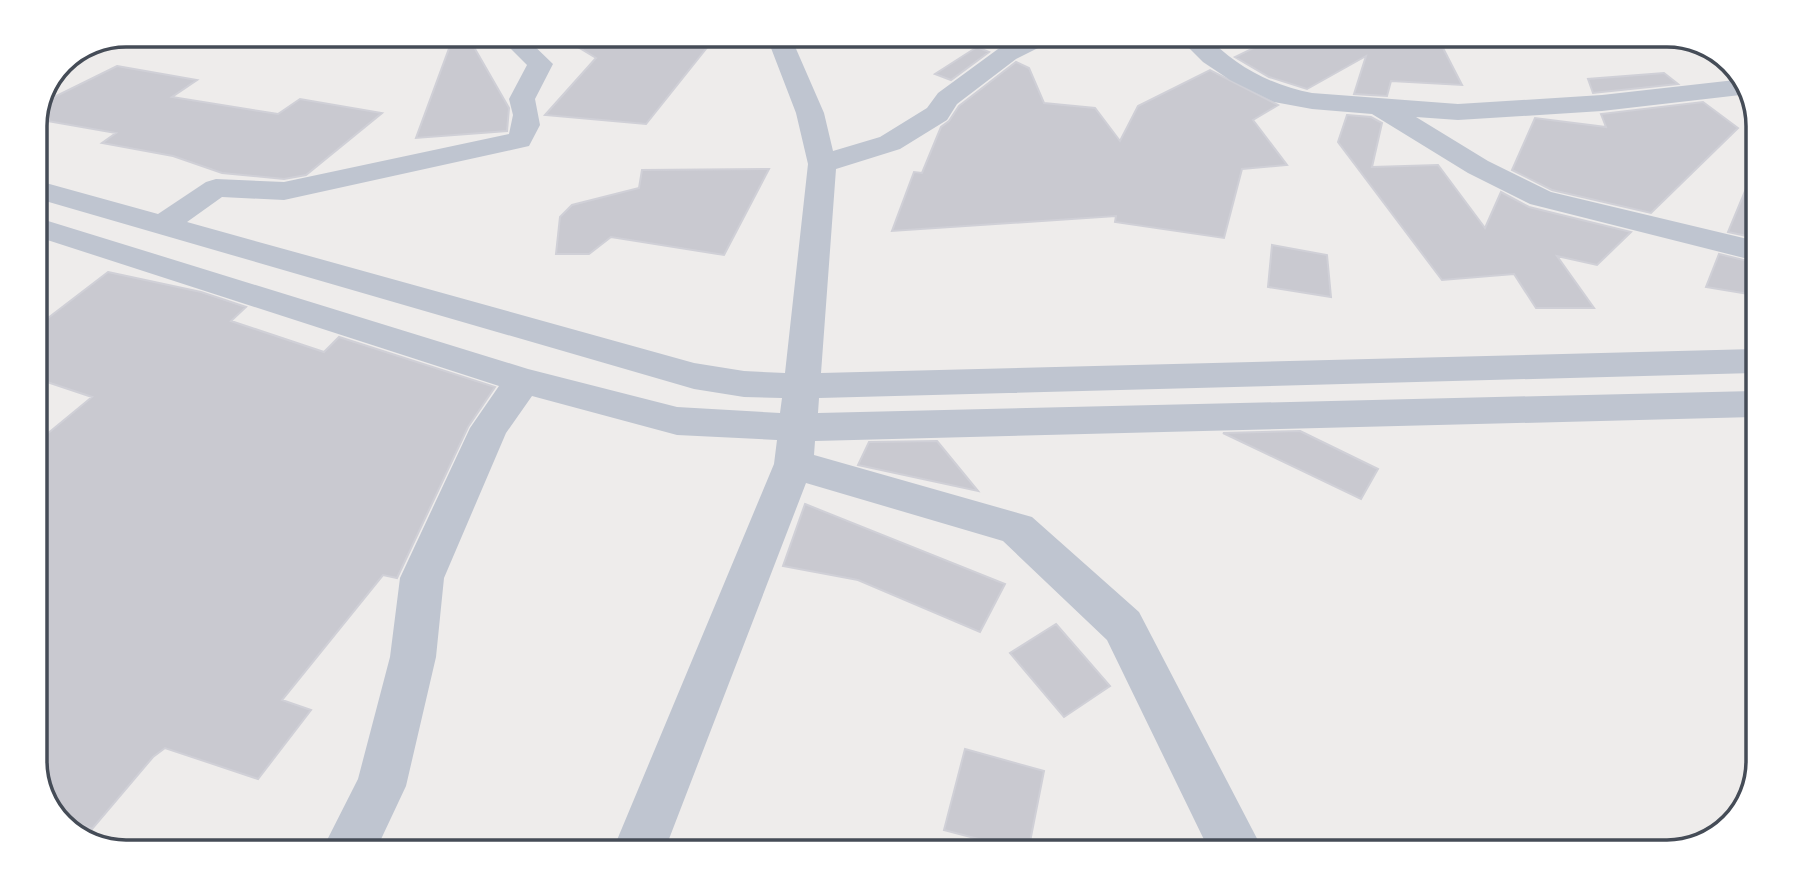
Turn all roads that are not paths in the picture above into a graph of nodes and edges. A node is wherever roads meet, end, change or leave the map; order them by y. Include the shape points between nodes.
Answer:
1 (522, 47) edge
2 (783, 47) edge
3 (1021, 47) edge
4 (1203, 47) edge
5 (1737, 89) edge
6 (1377, 105) junction
7 (822, 164) junction
8 (47, 192) edge
9 (162, 225) junction
10 (47, 230) edge
11 (1746, 249) edge
12 (1746, 362) edge
13 (523, 380) junction
14 (1746, 404) edge
15 (799, 426) junction
16 (353, 840) edge
17 (643, 840) edge
18 (1232, 840) edge

1 - 9 street via 540,64 522,99 526,131 519,140 284,191 216,188
2 - 7 street via 810,113
3 - 7 street via 947,99 937,114 890,143
4 - 6 street via 1212,57 1283,96
5 - 6 street via 1458,112
6 - 11 street via 1478,167 1541,198
7 - 15 street
8 - 9 street
9 - 15 street via 694,376 744,384
10 - 13 street
12 - 15 street
13 - 15 street via 677,421
13 - 16 street via 489,428 422,578 413,657 381,786
14 - 15 street
15 - 17 street
15 - 18 street via 1017,529 1123,626

